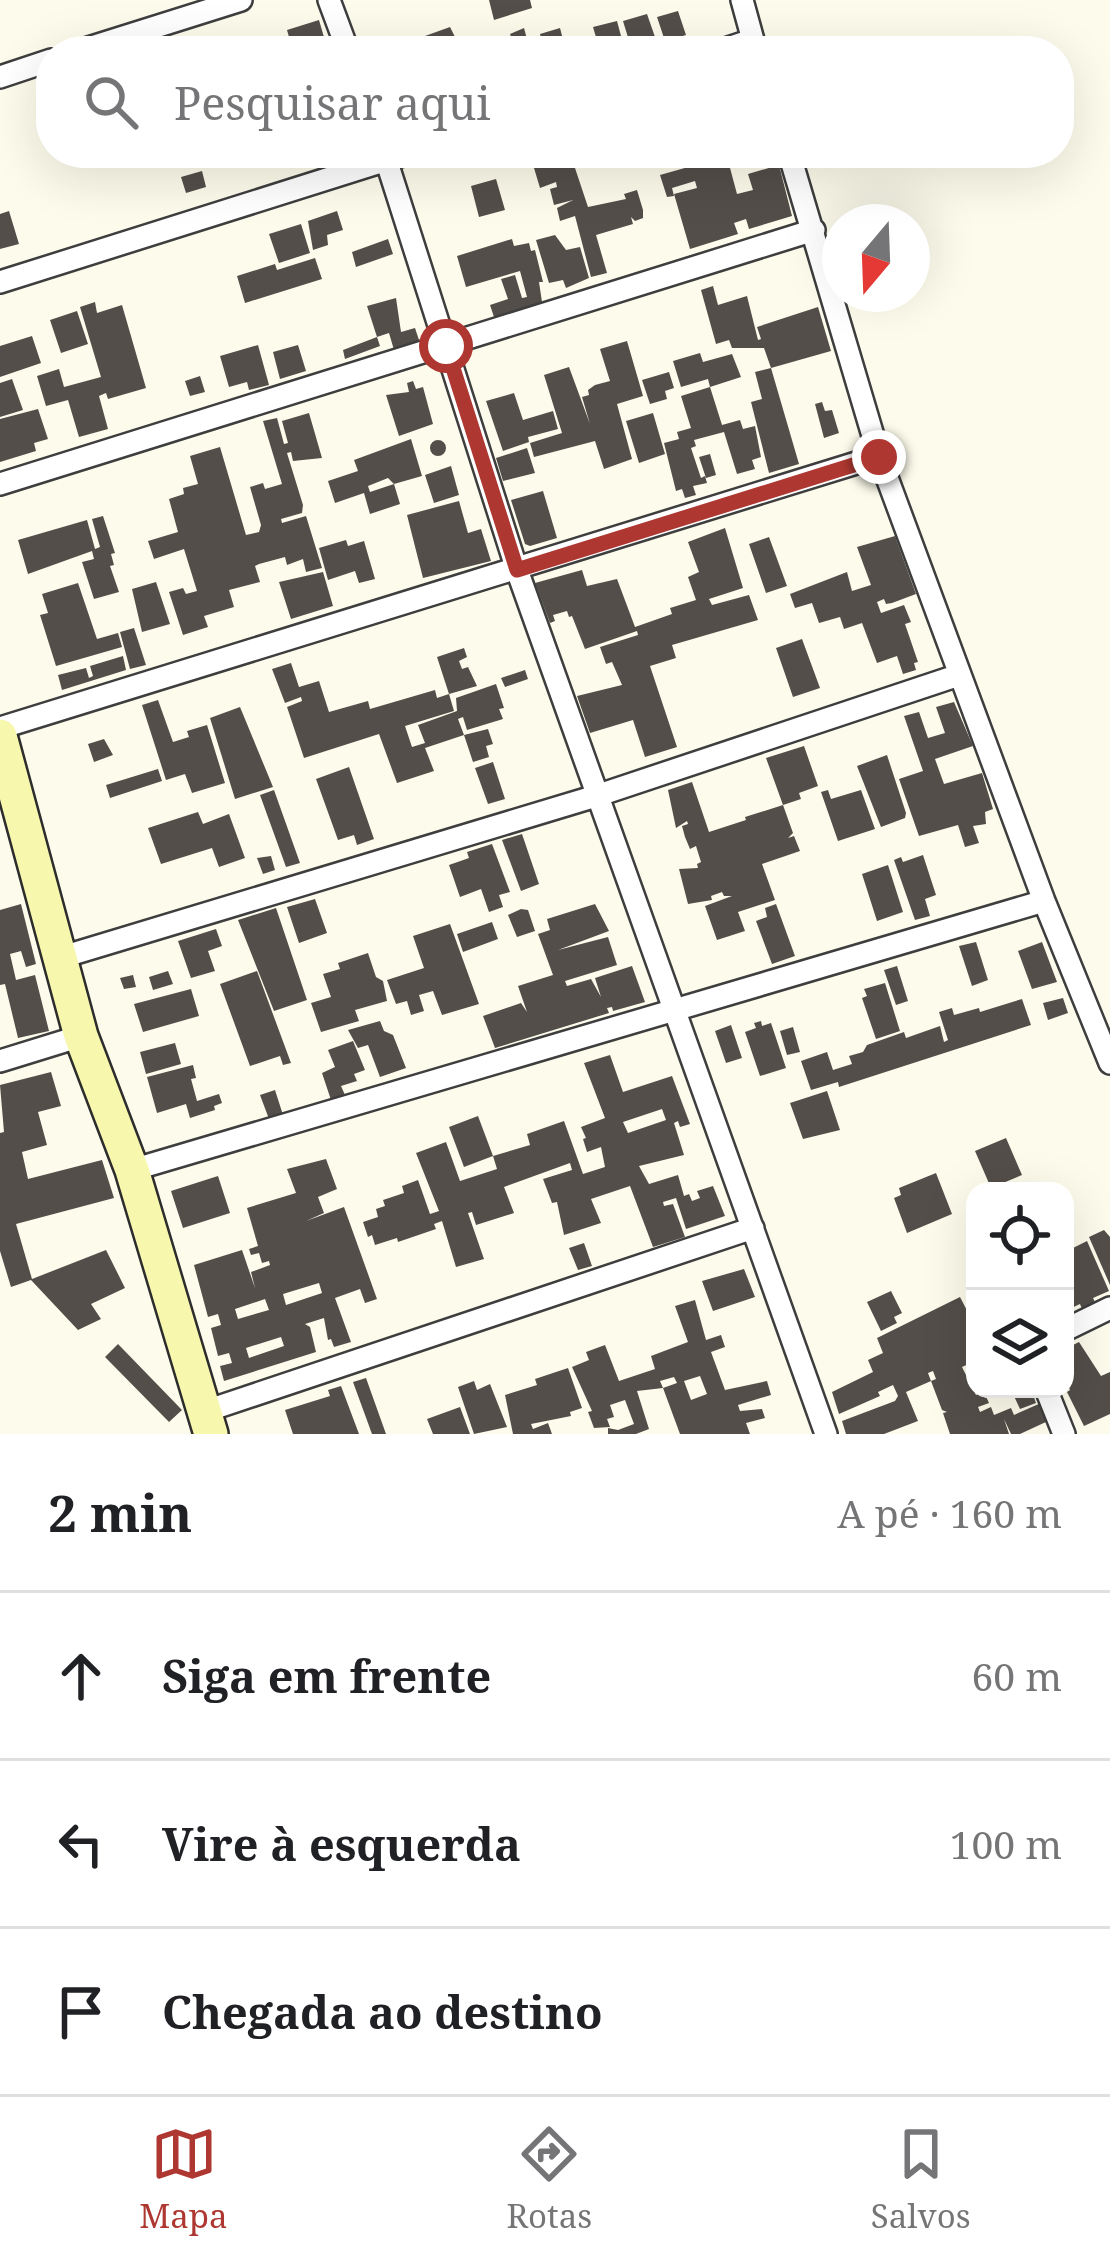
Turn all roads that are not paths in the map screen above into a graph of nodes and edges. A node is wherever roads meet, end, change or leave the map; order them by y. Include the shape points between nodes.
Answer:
1 (241, 0) edge
2 (329, 0) edge
3 (742, 0) edge
4 (127, 36) edge
5 (342, 36) edge
6 (752, 36) edge
7 (36, 65) edge
8 (0, 77) edge
9 (353, 168) edge
10 (397, 168) edge
11 (794, 168) edge
12 (814, 230) junction
13 (0, 282) edge
14 (446, 346) junction
15 (879, 457) junction
16 (0, 484) edge
17 (517, 570) junction
18 (959, 675) junction
19 (0, 732) edge
20 (596, 796) junction
21 (11, 832) edge
22 (1044, 902) junction
23 (59, 958) junction
24 (674, 1013) junction
25 (81, 1036) junction
26 (0, 1060) edge
27 (1110, 1063) edge
28 (132, 1170) junction
29 (753, 1228) junction
30 (1110, 1308) edge
31 (1074, 1326) edge
32 (1050, 1398) edge
33 (208, 1422) edge
34 (826, 1434) edge
35 (1064, 1434) edge

1 - 4 street
2 - 5 street
3 - 6 street
7 - 8 street
9 - 13 street
10 - 14 street
11 - 12 street
12 - 14 street
12 - 15 street
14 - 16 street
14 - 17 street
15 - 17 street
15 - 18 street
17 - 19 street
17 - 20 street
18 - 20 street
18 - 22 street
19 - 21 street
20 - 23 street
20 - 24 street
21 - 23 street
22 - 24 street
22 - 27 street
23 - 25 street
24 - 28 street
24 - 29 street
25 - 26 street
25 - 28 street
28 - 33 street
29 - 33 street
29 - 34 street
30 - 31 street
32 - 35 street

